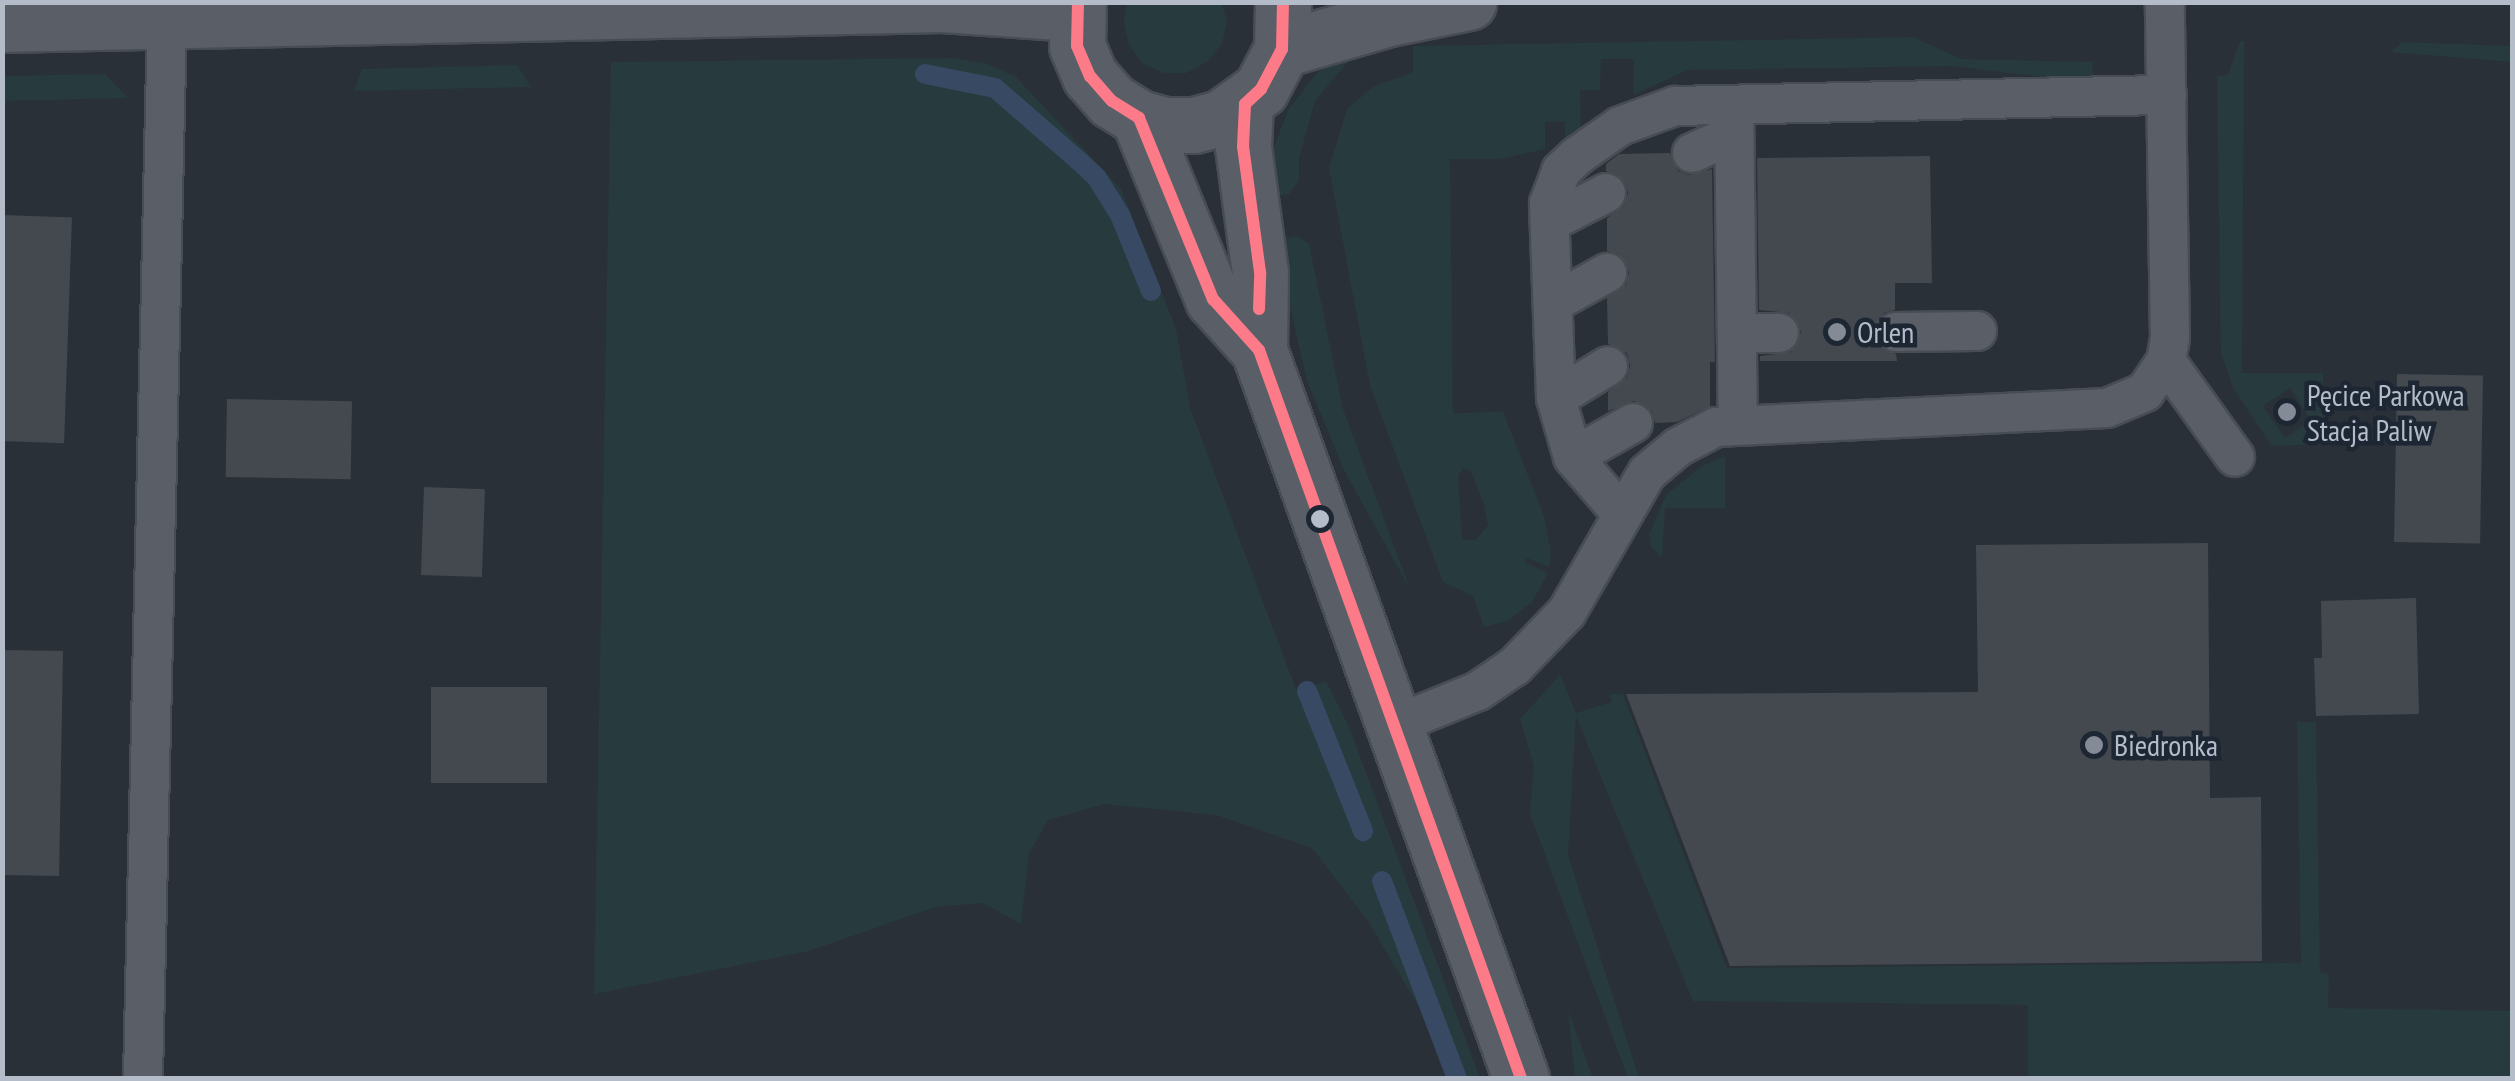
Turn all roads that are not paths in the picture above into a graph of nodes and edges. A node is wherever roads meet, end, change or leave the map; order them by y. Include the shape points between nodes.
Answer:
1 (1468, 2) edge
2 (2165, 2) edge
3 (1076, 8) edge
4 (168, 19) junction
5 (2, 24) edge
6 (1282, 26) edge
7 (2167, 95) junction
8 (1244, 104) junction
9 (1139, 118) junction
10 (1734, 120) junction
11 (1692, 153) dead end
12 (1606, 193) dead end
13 (1550, 222) junction
14 (1607, 273) dead end
15 (1553, 303) junction
16 (1976, 331) dead end
17 (1896, 332) dead end
18 (1779, 333) dead end
19 (1258, 350) junction
20 (1728, 357) junction
21 (2166, 361) junction
22 (1608, 366) dead end
23 (1556, 398) junction
24 (1738, 422) junction
25 (1632, 423) dead end
26 (2236, 457) dead end
27 (1573, 458) junction
28 (1621, 513) junction
29 (1392, 726) junction
30 (142, 1078) edge
31 (1521, 1078) edge

1 - 6 street via 1390,18
2 - 7 lane
3 - 4 street via 942,4
3 - 9 street via 1077,46 1090,76
4 - 5 street
4 - 30 lane
6 - 8 street via 1261,88
7 - 10 lane
7 - 21 lane
8 - 9 street via 1194,126
8 - 19 street via 1243,147 1260,272
9 - 19 street via 1213,299
10 - 11 lane
10 - 13 lane via 1676,106 1620,126 1560,172
10 - 20 lane via 1722,210
12 - 13 lane
13 - 15 lane
14 - 15 lane
15 - 23 lane
16 - 17 lane
18 - 20 lane
19 - 29 street
20 - 24 lane
21 - 24 lane via 2145,392 2107,408
21 - 26 lane
22 - 23 lane
23 - 27 lane
24 - 28 lane via 1697,435 1661,459
25 - 27 lane
27 - 28 lane
28 - 29 lane via 1590,579 1542,640 1478,691
29 - 31 street

